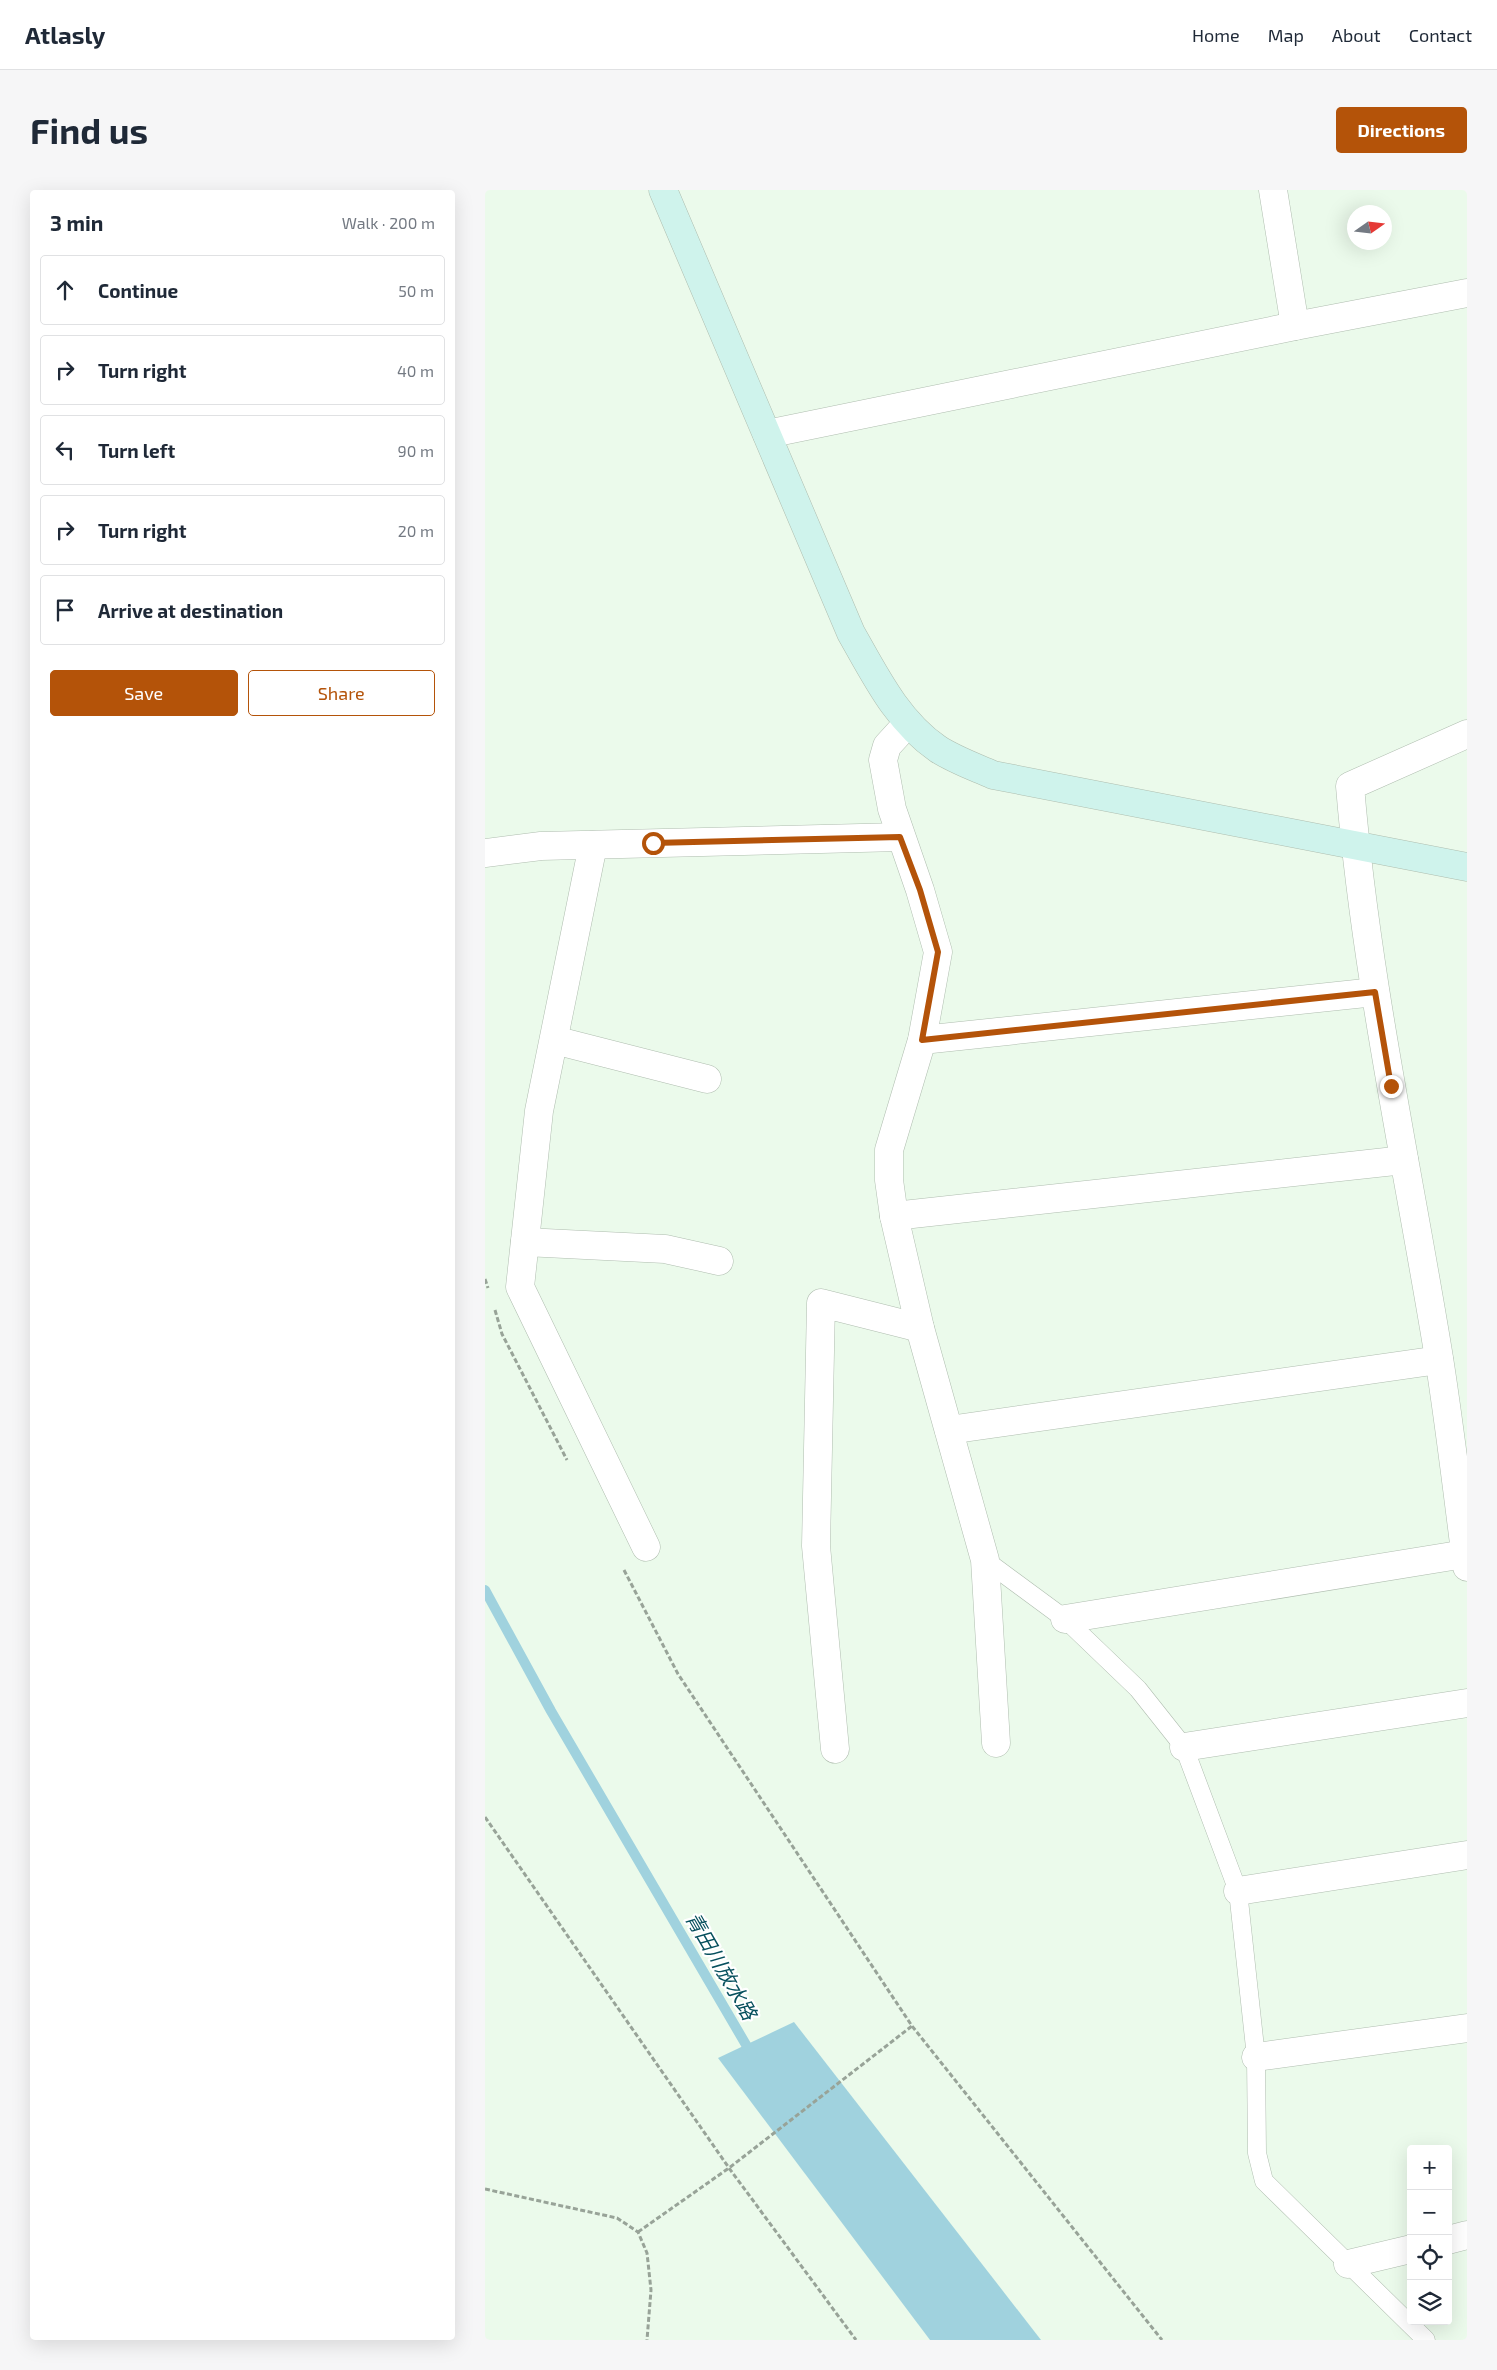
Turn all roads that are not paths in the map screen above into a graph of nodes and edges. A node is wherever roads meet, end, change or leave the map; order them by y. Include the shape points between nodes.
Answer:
1 (663, 190) edge
2 (1273, 190) edge
3 (1467, 293) edge
4 (1295, 326) junction
5 (767, 434) junction
6 (908, 723) junction
7 (1467, 734) edge
8 (900, 837) junction
9 (593, 845) junction
10 (1355, 845) junction
11 (485, 853) edge
12 (1467, 868) edge
13 (1375, 992) junction
14 (554, 1040) junction
15 (922, 1040) junction
16 (707, 1079) dead end
17 (1404, 1160) junction
18 (894, 1216) junction
19 (525, 1242) junction
20 (719, 1261) dead end
21 (920, 1328) junction
22 (1439, 1360) junction
23 (949, 1430) junction
24 (646, 1547) dead end
25 (985, 1560) junction
26 (1466, 1560) edge
27 (1065, 1619) junction
28 (1467, 1703) edge
29 (996, 1743) dead end
30 (1184, 1747) junction
31 (835, 1749) dead end
32 (1467, 1855) edge
33 (1238, 1891) junction
34 (1467, 2028) edge
35 (1256, 2056) junction
36 (1467, 2235) edge
37 (1452, 2239) edge
38 (1407, 2250) edge
39 (1348, 2264) junction
40 (1426, 2340) edge

1 - 5 street
2 - 4 street
3 - 4 street
4 - 5 street
5 - 6 street via 851,633 881,687
6 - 8 street via 887,746 883,760
6 - 10 street via 938,749 993,774
7 - 10 street via 1351,786
8 - 9 street
8 - 15 street via 938,952
9 - 11 street via 541,846
9 - 14 street
10 - 12 street
10 - 13 street
13 - 15 street
13 - 17 street
14 - 16 street
14 - 19 street via 539,1110
15 - 18 street via 889,1150
17 - 18 street
17 - 22 street
18 - 21 street
19 - 20 street via 665,1248
19 - 24 street via 520,1287
21 - 23 street
21 - 31 street via 821,1303 815,1546
22 - 23 street
22 - 26 street
23 - 25 street
25 - 27 lane
25 - 29 street
26 - 27 street
27 - 30 lane via 1138,1689
28 - 30 street
30 - 33 lane
32 - 33 street
33 - 35 lane
34 - 35 street
35 - 39 lane via 1257,2153 1264,2181
36 - 37 street
38 - 39 street
39 - 40 lane

